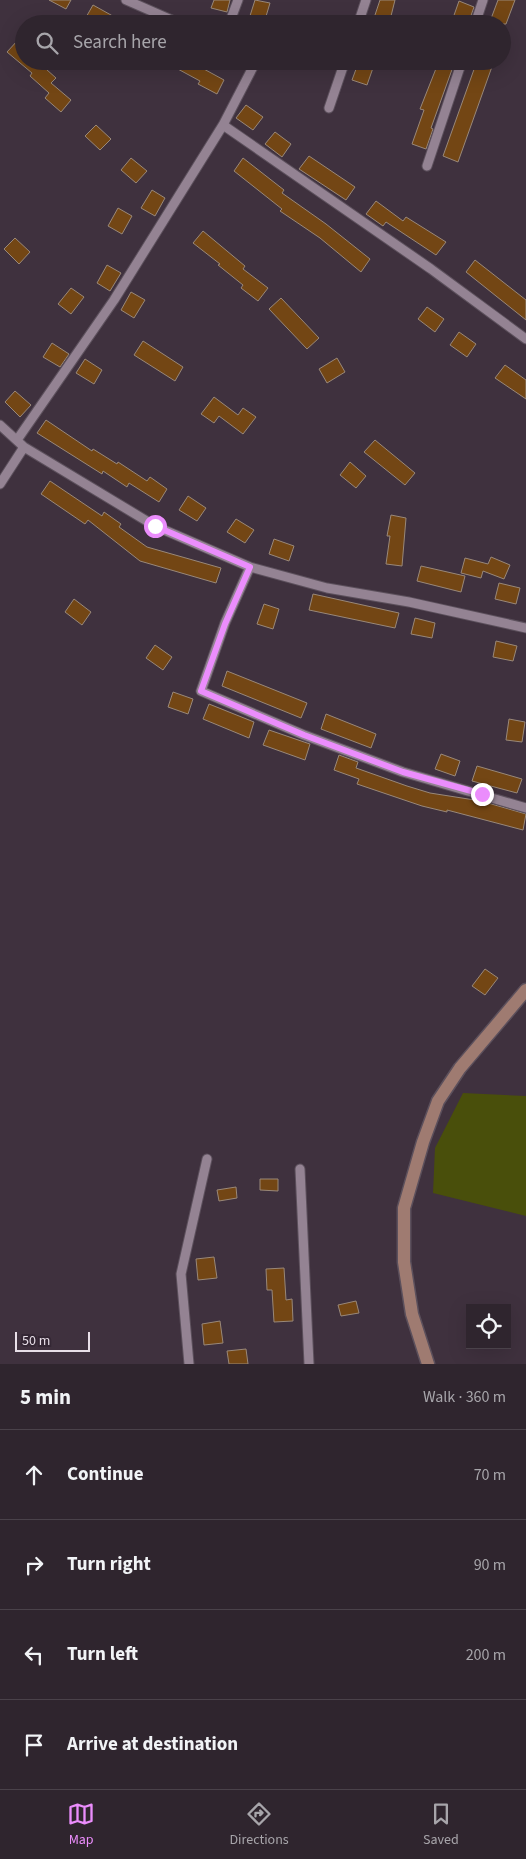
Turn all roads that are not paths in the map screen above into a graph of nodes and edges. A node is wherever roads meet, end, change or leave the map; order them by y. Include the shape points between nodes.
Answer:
1 (127, 0) edge
2 (238, 0) edge
3 (366, 0) edge
4 (483, 0) edge
5 (161, 15) edge
6 (232, 15) edge
7 (361, 15) edge
8 (478, 15) edge
9 (251, 70) edge
10 (342, 70) edge
11 (459, 70) edge
12 (329, 108) dead end
13 (223, 125) junction
14 (427, 166) dead end
15 (526, 339) edge
16 (0, 425) edge
17 (21, 443) junction
18 (0, 484) edge
19 (250, 567) junction
20 (526, 628) edge
21 (526, 808) edge
22 (526, 990) edge
23 (207, 1159) dead end
24 (300, 1169) dead end
25 (189, 1364) edge
26 (309, 1364) edge
27 (428, 1364) edge

1 - 5 street
2 - 6 street
3 - 7 street
4 - 8 street
9 - 13 street
10 - 12 street
11 - 14 street
13 - 15 street
13 - 17 street
16 - 17 street
17 - 18 street
17 - 19 street via 155,526
19 - 20 street via 327,588
19 - 21 street via 201,691 304,735 403,772
22 - 27 street via 460,1068 438,1101 404,1208 404,1262 412,1314
23 - 25 street via 181,1274
24 - 26 street

